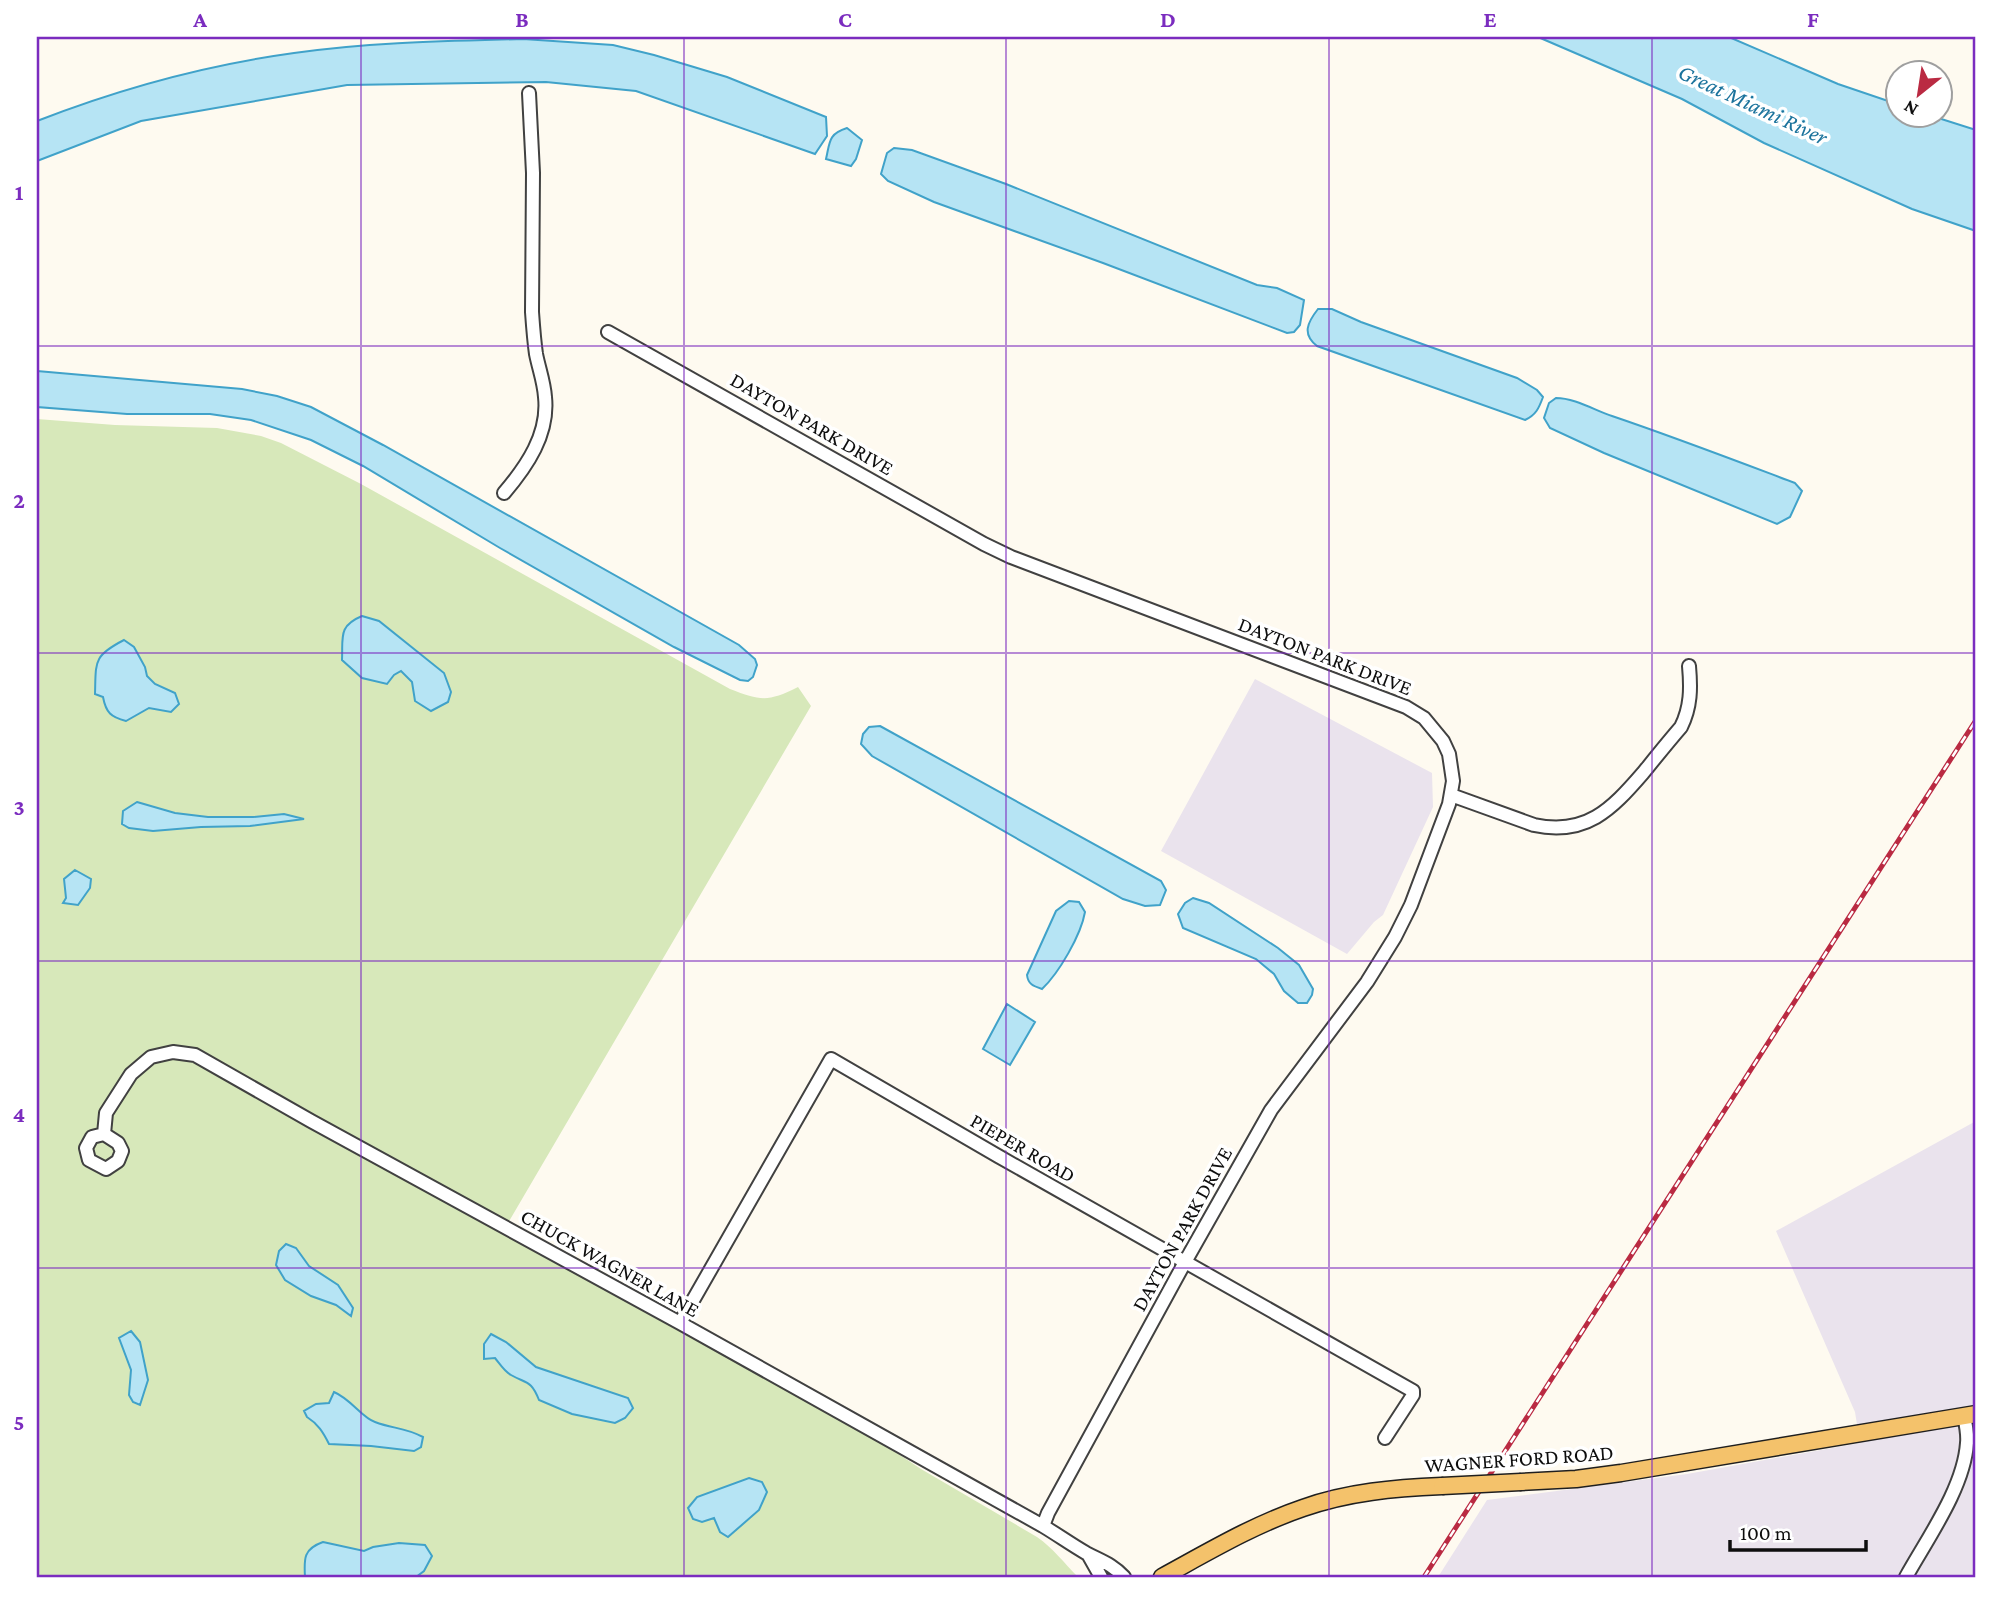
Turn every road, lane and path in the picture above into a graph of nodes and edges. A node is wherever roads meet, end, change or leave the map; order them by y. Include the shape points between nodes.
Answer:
1 (529, 93) dead end
2 (608, 332) dead end
3 (504, 493) dead end
4 (1689, 666) dead end
5 (1451, 795) junction
6 (104, 1134) dead end
7 (1185, 1262) junction
8 (680, 1323) junction
9 (1970, 1415) edge
10 (1385, 1438) dead end
11 (1043, 1526) junction
12 (1088, 1554) junction
13 (1101, 1577) edge
14 (1124, 1577) edge
15 (1161, 1577) edge
16 (1906, 1577) edge

1 - 3 street via 531,312 545,410 536,445
2 - 5 street, DAYTON PARK DRIVE via 1011,557 1415,712 1434,729 1449,754
4 - 5 street via 1689,707 1681,727 1626,793 1596,818 1575,826 1545,827
5 - 7 street, DAYTON PARK DRIVE via 1415,896 1395,937 1271,1110
6 - 8 street, CHUCK WAGNER LANE via 106,1113 131,1074 151,1057 173,1052 195,1055
7 - 8 street, PIEPER ROAD via 831,1059
7 - 10 street, PIEPER ROAD via 1413,1391
7 - 11 street, DAYTON PARK DRIVE
8 - 11 street, CHUCK WAGNER LANE
9 - 15 main road, WAGNER FORD ROAD, bridge via 1576,1479 1378,1490 1333,1499 1273,1519
9 - 16 street via 1960,1473
11 - 12 street, CHUCK WAGNER LANE
12 - 13 street
12 - 14 street, CHUCK WAGNER LANE

